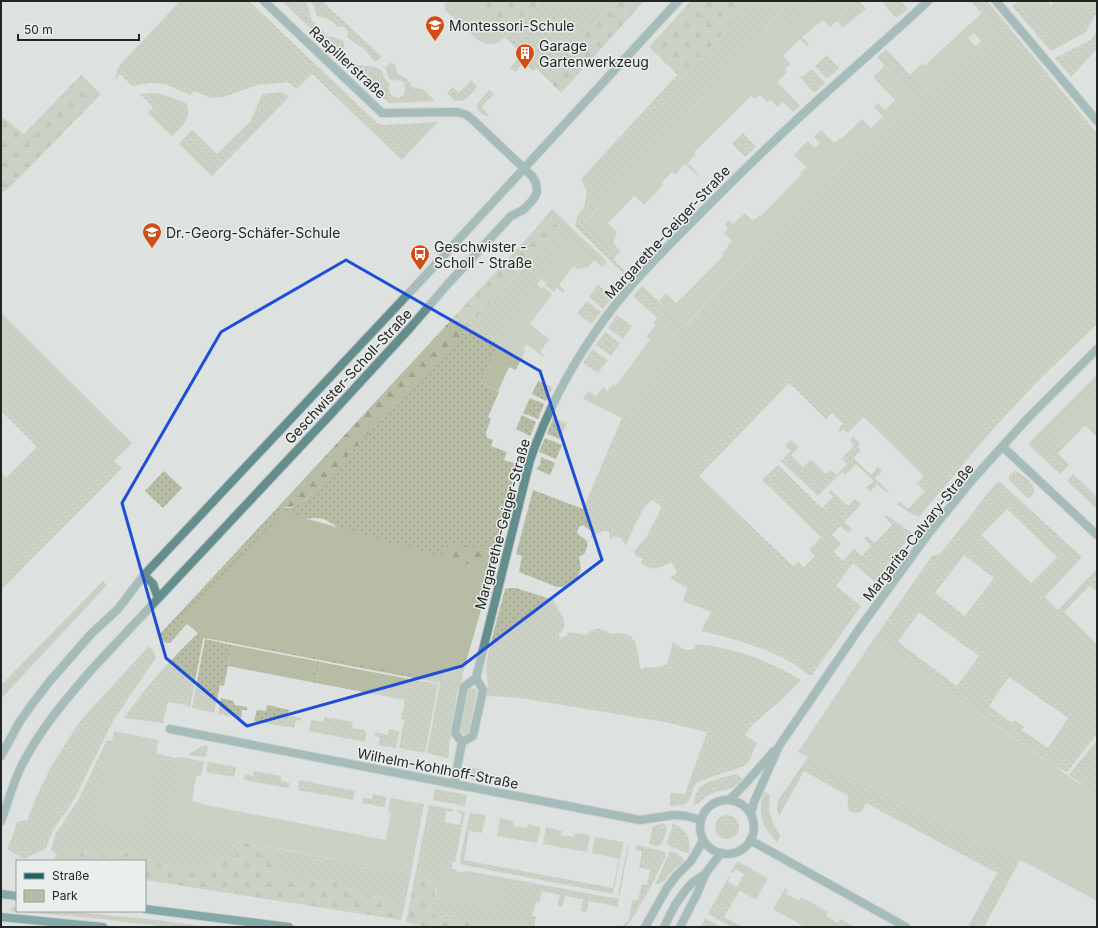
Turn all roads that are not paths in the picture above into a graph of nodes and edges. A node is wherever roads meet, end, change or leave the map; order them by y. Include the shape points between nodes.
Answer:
1 (264, 1) edge
2 (678, 1) edge
3 (928, 1) edge
4 (996, 1) edge
5 (1097, 121) edge
6 (524, 169) junction
7 (1097, 349) edge
8 (1003, 447) junction
9 (1097, 536) edge
10 (144, 575) junction
11 (158, 598) junction
12 (476, 678) junction
13 (170, 729) dead end
14 (462, 742) junction
15 (779, 746) junction
16 (1, 756) edge
17 (454, 784) junction
18 (729, 800) junction
19 (751, 814) junction
20 (701, 820) junction
21 (1, 821) edge
22 (703, 839) junction
23 (750, 840) junction
24 (721, 853) junction
25 (705, 874) junction
26 (1, 894) edge
27 (16, 896) edge
28 (146, 909) edge
29 (1, 917) edge
30 (103, 927) edge
31 (289, 927) edge
32 (645, 927) edge
33 (664, 927) edge
34 (680, 927) edge
35 (906, 927) edge

1 - 6 street, Raspillerstraße via 382,112 457,112 467,115
2 - 6 street, Geschwister-Scholl-Straße
3 - 12 street, Margarethe-Geiger-Straße via 715,197 633,284 596,331 561,387 530,460
4 - 5 street
6 - 10 street, Geschwister-Scholl-Straße
6 - 11 street, Geschwister-Scholl-Straße via 536,183 537,192 531,202 523,210 510,216 368,374
7 - 8 street, Margarita-Calvary-Straße via 1028,418
8 - 9 street
8 - 15 street, Margarita-Calvary-Straße via 929,533
10 - 11 street via 153,584
10 - 16 street, Geschwister-Scholl-Straße via 118,609 50,681 20,721
11 - 21 street, Geschwister-Scholl-Straße via 92,668 42,731 19,772
12 - 14 street via 483,690 473,736
12 - 14 street via 464,686 455,733
13 - 17 street, Wilhelm-Kohlhoff-Straße
14 - 17 street
15 - 18 street
15 - 19 street
17 - 20 street, Wilhelm-Kohlhoff-Straße via 640,820 674,815
18 - 19 street via 744,806
18 - 20 street via 721,800 708,807
19 - 23 street via 754,827
20 - 22 street via 700,833
22 - 24 street via 708,846
22 - 32 street via 691,861 667,888
23 - 24 street via 738,851
23 - 35 street
24 - 25 street
25 - 33 street via 685,891
25 - 34 street
26 - 27 main road
28 - 31 main road
29 - 30 main road

